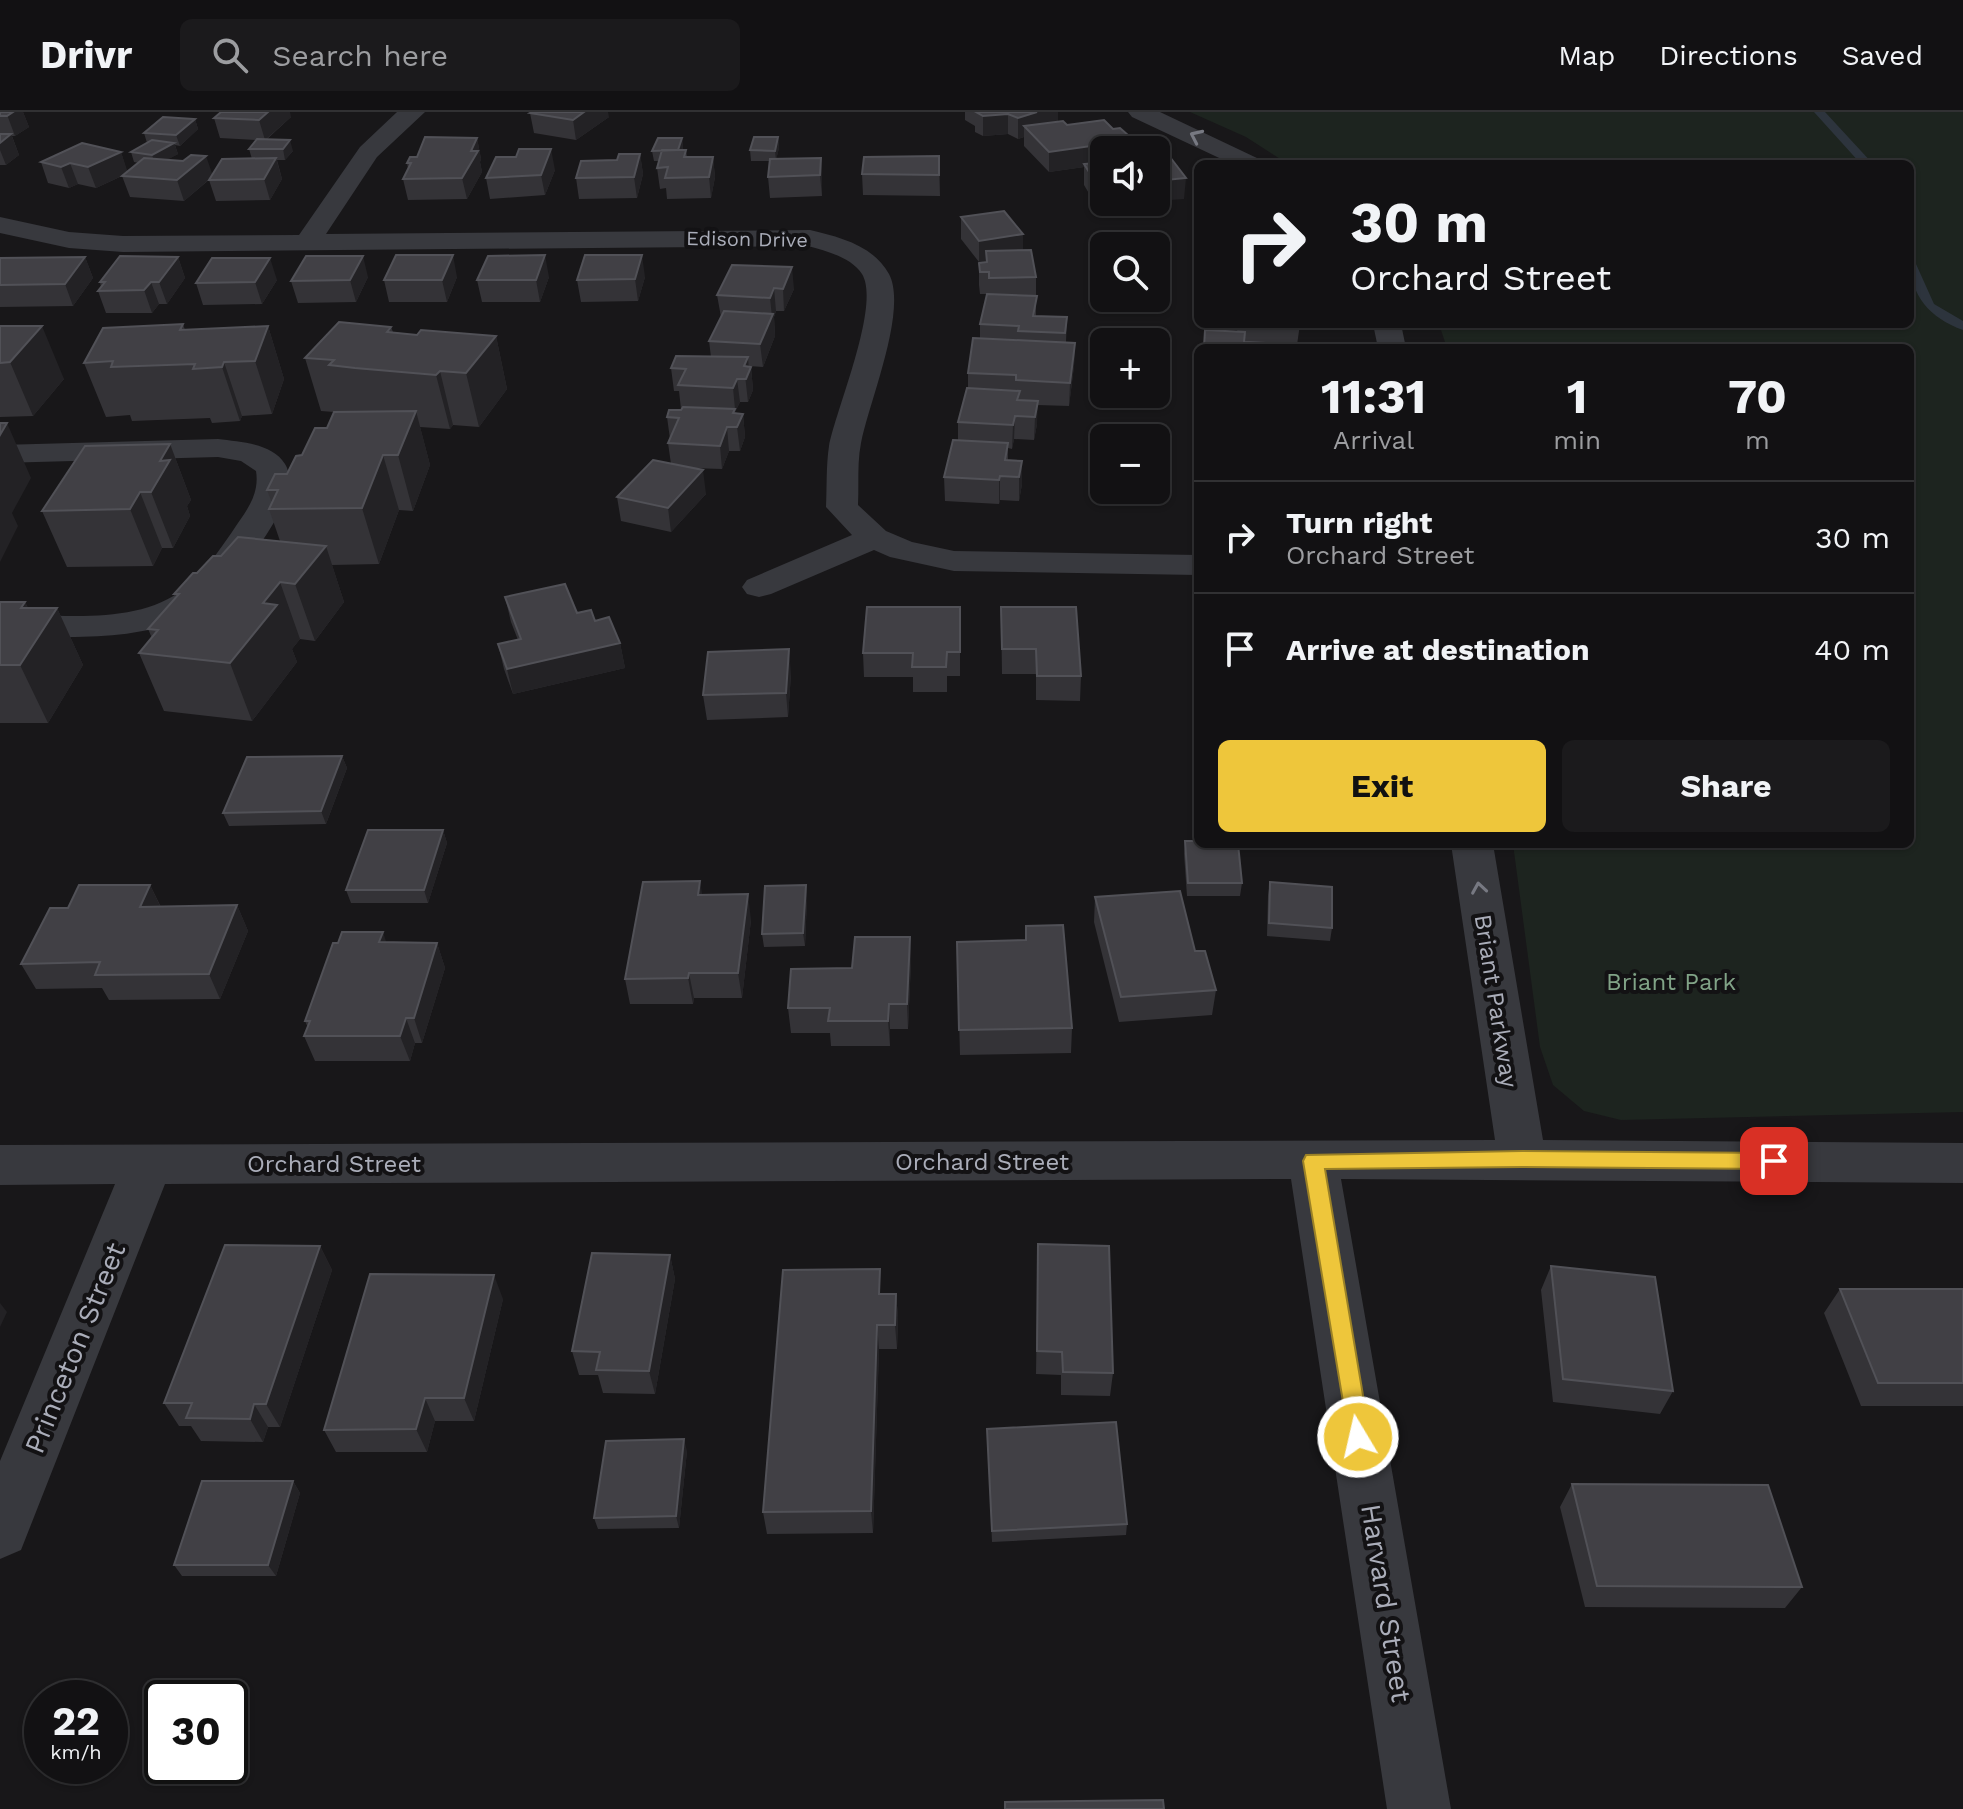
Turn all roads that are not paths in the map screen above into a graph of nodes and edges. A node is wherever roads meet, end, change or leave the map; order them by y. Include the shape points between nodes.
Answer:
1 (413, 112) edge
2 (1140, 112) edge
3 (1242, 160) edge
4 (0, 225) edge
5 (308, 241) junction
6 (0, 454) edge
7 (874, 538) junction
8 (1194, 565) edge
9 (759, 587) dead end
10 (0, 625) edge
11 (1473, 848) edge
12 (1522, 1159) junction
13 (1313, 1161) junction
14 (1963, 1163) edge
15 (0, 1165) edge
16 (148, 1165) junction
17 (0, 1531) edge
18 (1419, 1809) edge

1 - 5 street via 371,151
3 -> 2 street
4 - 5 street, Edison Drive via 69,240 123,244
5 - 7 street, Edison Drive via 810,238 857,255 879,280 880,300 845,446 842,507
6 - 10 street via 218,448 250,453 271,467 276,483 271,500 226,565 188,602 126,622
7 - 8 street, Edison Drive via 954,561
7 - 9 street
12 -> 11 street, Briant Parkway
12 - 13 street, Orchard Street
12 - 14 street, Orchard Street
13 - 16 street, Orchard Street
13 - 18 street, Harvard Street
15 - 16 street, Orchard Street
16 - 17 street, Princeton Street

